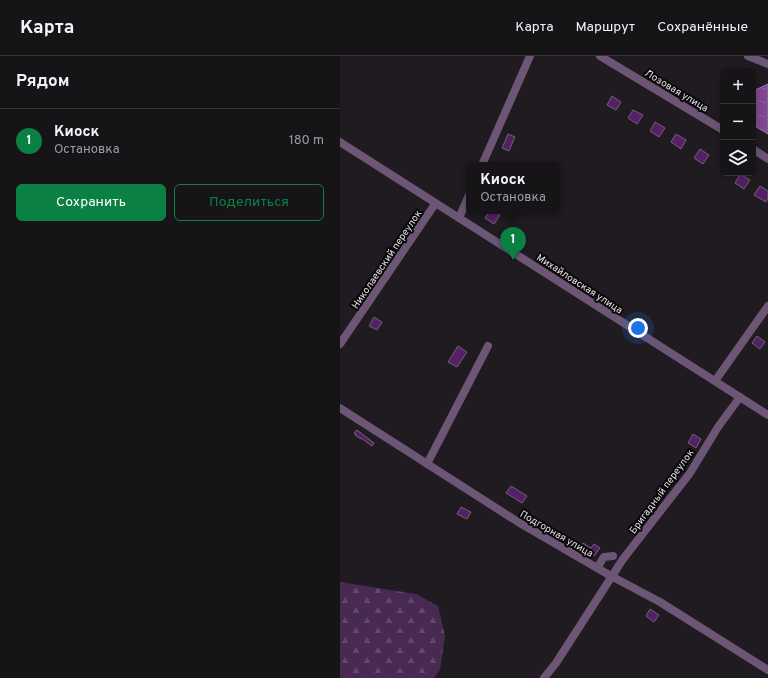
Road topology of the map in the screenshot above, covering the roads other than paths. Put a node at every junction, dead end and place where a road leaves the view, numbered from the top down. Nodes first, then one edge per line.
1 (530, 56) edge
2 (600, 56) edge
3 (748, 56) edge
4 (768, 64) edge
5 (720, 128) edge
6 (340, 142) edge
7 (756, 151) edge
8 (768, 159) edge
9 (483, 162) edge
10 (466, 202) edge
11 (435, 204) junction
12 (459, 218) junction
13 (768, 306) edge
14 (340, 344) edge
15 (488, 346) dead end
16 (714, 381) junction
17 (740, 397) junction
18 (340, 408) edge
19 (768, 415) edge
20 (427, 464) junction
21 (613, 556) dead end
22 (597, 568) junction
23 (611, 576) junction
24 (768, 670) edge
25 (544, 678) edge

1 - 9 street
2 - 5 street, Лозовая улица
3 - 4 street
6 - 11 street, Михайловская улица
7 - 8 street
10 - 12 street
11 - 12 street, Михайловская улица
11 - 14 street, Николаевский переулок
12 - 16 street, Михайловская улица
13 - 16 street
15 - 20 street
16 - 17 street, Михайловская улица
17 - 19 street, Михайловская улица
17 - 23 street, Бригадный переулок
18 - 20 street, Подгорная улица
20 - 22 street, Подгорная улица
21 - 22 street
22 - 23 street, Подгорная улица
23 - 24 street, Подгорная улица
23 - 25 street, Бригадный переулок

